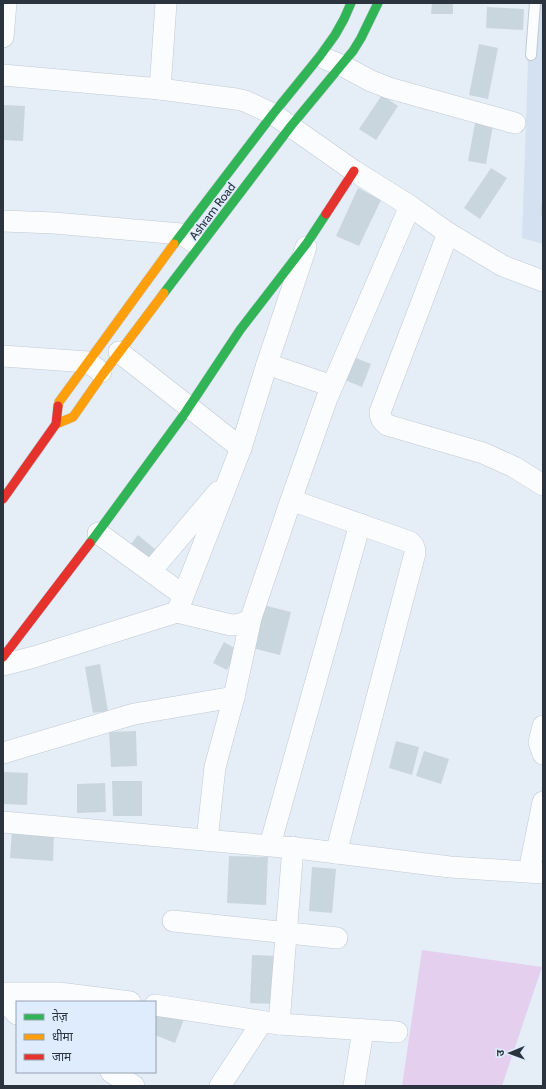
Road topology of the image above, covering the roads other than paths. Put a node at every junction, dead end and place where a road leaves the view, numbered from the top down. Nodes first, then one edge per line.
1 (6, 3) edge
2 (166, 3) edge
3 (351, 3) edge
4 (535, 3) edge
5 (370, 4) edge
6 (3, 37) edge
7 (320, 56) junction
8 (531, 56) dead end
9 (341, 65) junction
10 (3, 75) edge
11 (160, 89) junction
12 (273, 114) junction
13 (514, 123) dead end
14 (291, 126) junction
15 (354, 171) junction
16 (410, 206) junction
17 (3, 221) edge
18 (448, 232) junction
19 (181, 234) junction
20 (308, 243) junction
21 (200, 246) junction
22 (543, 281) edge
23 (119, 352) junction
24 (3, 356) edge
25 (267, 364) junction
26 (95, 368) junction
27 (332, 386) junction
28 (188, 407) junction
29 (56, 424) junction
30 (241, 448) junction
31 (229, 480) junction
32 (543, 485) edge
33 (3, 500) edge
34 (291, 500) junction
35 (360, 524) junction
36 (98, 533) junction
37 (151, 571) junction
38 (180, 603) junction
39 (251, 618) junction
40 (3, 657) edge
41 (3, 666) edge
42 (234, 697) junction
43 (543, 726) edge
44 (3, 753) edge
45 (543, 754) edge
46 (543, 802) edge
47 (3, 822) edge
48 (207, 840) junction
49 (270, 845) junction
50 (293, 847) junction
51 (336, 853) junction
52 (536, 872) edge
53 (173, 921) dead end
54 (286, 933) junction
55 (337, 938) dead end
56 (3, 993) edge
57 (3, 1000) edge
58 (122, 1001) edge
59 (156, 1006) edge
60 (16, 1013) edge
61 (271, 1023) junction
62 (363, 1030) junction
63 (397, 1032) dead end
64 (113, 1073) edge
65 (134, 1086) edge
66 (220, 1086) edge
67 (354, 1086) edge

1 - 6 street
2 - 11 street
3 - 7 street, Ashram Road
4 - 8 lane
5 - 9 street, Ashram Road
7 - 9 street
7 - 12 street, Ashram Road
9 - 13 street
9 - 14 street, Ashram Road
10 - 11 street
11 - 12 street
12 - 14 street
12 - 19 street, Ashram Road
14 - 15 street
14 - 21 street, Ashram Road
15 - 16 street
15 - 20 street
16 - 18 street
16 - 27 street
17 - 19 street
18 - 22 street
18 - 32 street
19 - 21 street
19 - 26 street, Ashram Road
20 - 25 street
20 - 28 street
21 - 23 street, Ashram Road
23 - 26 street, Ashram Road
23 - 28 street
24 - 26 street
25 - 27 street
25 - 30 street
26 - 29 street, Ashram Road
26 - 29 street, Ashram Road
27 - 34 street
28 - 30 street
28 - 36 street
29 - 33 street, Ashram Road
30 - 31 street
31 - 37 street
31 - 38 street
34 - 35 street
34 - 39 street
35 - 49 street
35 - 51 street
36 - 37 street
36 - 40 street
37 - 38 street
38 - 39 street
38 - 41 street
39 - 42 street
42 - 44 street
42 - 48 street
43 - 45 street
46 - 52 street
47 - 48 street
48 - 49 street
49 - 50 street
50 - 51 street
50 - 54 street
51 - 52 street
53 - 54 street
54 - 55 street
54 - 61 street
56 - 58 street
57 - 60 street
59 - 61 street
61 - 62 street
61 - 66 street
62 - 63 street
62 - 67 street
64 - 65 street

